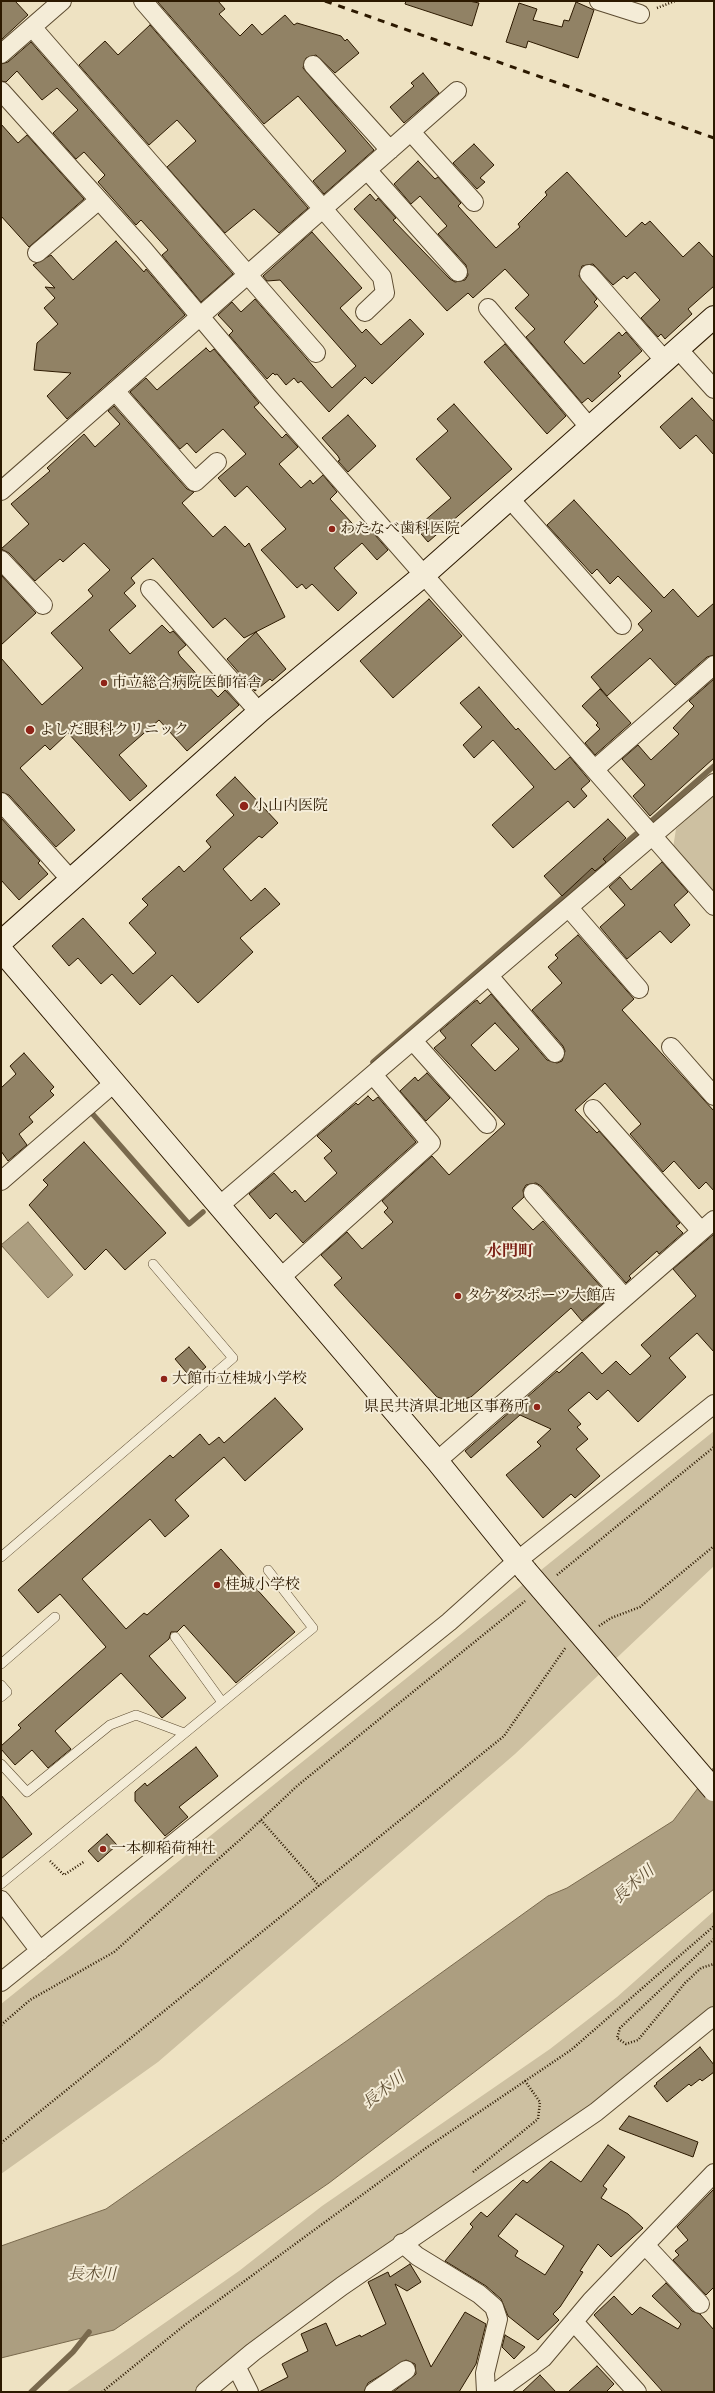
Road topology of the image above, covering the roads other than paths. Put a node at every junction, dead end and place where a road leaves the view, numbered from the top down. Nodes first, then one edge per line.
1 (62, 1) edge
2 (142, 1) edge
3 (599, 1) edge
4 (640, 14) dead end
5 (32, 27) junction
6 (1, 54) edge
7 (313, 65) dead end
8 (458, 90) dead end
9 (1, 91) edge
10 (411, 132) junction
11 (390, 150) junction
12 (367, 170) junction
13 (99, 200) junction
14 (474, 202) dead end
15 (322, 210) junction
16 (37, 253) dead end
17 (458, 272) dead end
18 (589, 274) dead end
19 (249, 275) junction
20 (488, 308) dead end
21 (365, 312) dead end
22 (714, 317) edge
23 (200, 318) junction
24 (316, 353) dead end
25 (671, 355) junction
26 (714, 389) edge
27 (116, 392) junction
28 (590, 428) junction
29 (217, 462) dead end
30 (1, 491) edge
31 (510, 499) junction
32 (1, 560) edge
33 (425, 574) junction
34 (150, 589) dead end
35 (42, 606) dead end
36 (622, 625) dead end
37 (714, 665) edge
38 (259, 712) junction
39 (595, 769) junction
40 (714, 783) edge
41 (1, 802) edge
42 (653, 836) junction
43 (71, 880) junction
44 (714, 906) edge
45 (569, 908) junction
46 (1, 942) edge
47 (1, 950) edge
48 (489, 976) junction
49 (639, 989) dead end
50 (414, 1042) junction
51 (671, 1047) dead end
52 (555, 1052) dead end
53 (374, 1076) junction
54 (114, 1082) junction
55 (714, 1096) edge
56 (593, 1110) dead end
57 (487, 1124) dead end
58 (1, 1181) edge
59 (534, 1193) dead end
60 (219, 1206) junction
61 (708, 1226) edge
62 (153, 1264) dead end
63 (280, 1278) junction
64 (624, 1297) junction
65 (714, 1404) edge
66 (437, 1461) junction
67 (1, 1557) edge
68 (521, 1566) junction
69 (268, 1570) dead end
70 (55, 1617) dead end
71 (175, 1637) dead end
72 (1, 1664) edge
73 (1, 1685) edge
74 (1, 1697) edge
75 (222, 1702) junction
76 (184, 1733) junction
77 (1, 1764) edge
78 (714, 1790) edge
79 (1, 1884) edge
80 (1, 1900) edge
81 (40, 1952) junction
82 (1, 1982) edge
83 (714, 2016) edge
84 (714, 2173) edge
85 (402, 2243) junction
86 (645, 2245) junction
87 (700, 2304) dead end
88 (574, 2322) junction
89 (236, 2366) junction
90 (406, 2370) dead end
91 (205, 2392) edge
92 (249, 2392) edge
93 (374, 2392) edge
94 (486, 2392) edge
95 (496, 2392) edge
96 (637, 2392) edge

1 - 5 street
2 - 15 street
3 - 4 street
5 - 6 street
5 - 19 street
7 - 11 street
8 - 10 street
9 - 13 street
10 - 11 street
10 - 14 street
11 - 12 street
12 - 15 street
12 - 17 street
13 - 16 street
13 - 23 street
15 - 19 street
15 - 21 street
18 - 25 street
19 - 23 street
19 - 24 street
20 - 28 street
22 - 25 street
23 - 27 street
23 - 33 street
25 - 26 street
25 - 28 street
27 - 29 street
27 - 30 street
28 - 31 street
31 - 33 street
31 - 36 street
32 - 35 street
33 - 38 street
33 - 39 street
34 - 38 street
37 - 39 street
38 - 43 street
39 - 42 street
40 - 42 street
41 - 43 street
42 - 44 street
42 - 45 street
43 - 46 street
45 - 48 street
45 - 49 street
47 - 54 street
48 - 50 street
48 - 52 street
50 - 53 street
50 - 57 street
51 - 55 street
53 - 60 street
53 - 63 street
54 - 58 street
54 - 60 street
56 - 61 street
59 - 64 street
60 - 63 street
61 - 64 street
62 - 67 lane
63 - 66 street
64 - 66 street
65 - 68 street
66 - 68 street
68 - 78 street, bridge
68 - 81 street
69 - 75 lane
70 - 72 lane
71 - 75 lane
73 - 74 lane
75 - 76 lane
76 - 77 lane
76 - 79 lane
80 - 81 street
81 - 82 street
83 - 85 street
84 - 86 street
85 - 89 street
85 - 94 street
86 - 87 street
86 - 88 street
88 - 95 street
88 - 96 street
89 - 91 street
89 - 92 street
90 - 93 street

